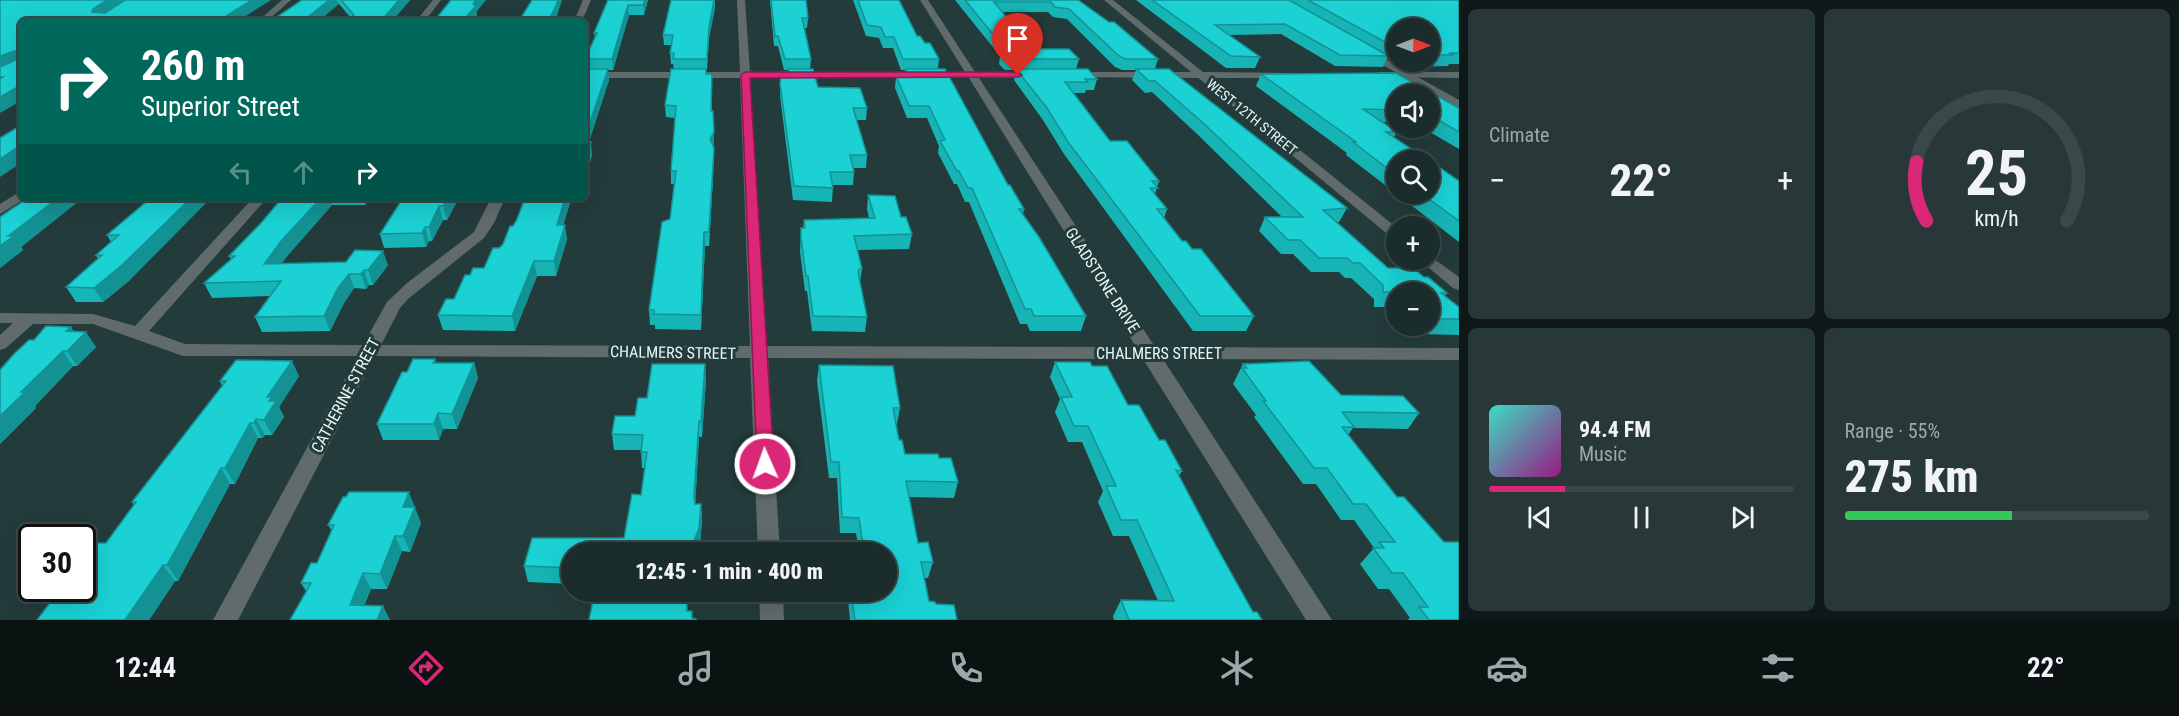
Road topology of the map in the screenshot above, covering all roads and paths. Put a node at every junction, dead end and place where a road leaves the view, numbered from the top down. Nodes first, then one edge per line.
1 (287, 0) edge
2 (437, 0) edge
3 (587, 0) edge
4 (741, 0) edge
5 (924, 0) edge
6 (1108, 0) edge
7 (266, 18) edge
8 (422, 18) edge
9 (579, 18) edge
10 (1357, 46) edge
11 (588, 75) edge
12 (745, 75) junction
13 (972, 75) junction
14 (1052, 75) edge
15 (1064, 75) edge
16 (1201, 75) junction
17 (1296, 75) edge
18 (1363, 75) edge
19 (1407, 75) junction
20 (1459, 75) edge
21 (1459, 105) edge
22 (18, 197) edge
23 (257, 201) edge
24 (496, 201) edge
25 (0, 210) edge
26 (1386, 226) edge
27 (1440, 270) edge
28 (1459, 285) edge
29 (0, 318) edge
30 (29, 318) junction
31 (137, 334) junction
32 (0, 344) edge
33 (368, 351) junction
34 (760, 353) junction
35 (1149, 353) junction
36 (1459, 354) edge
37 (769, 542) edge
38 (771, 602) edge
39 (225, 620) edge
40 (772, 620) edge
41 (1320, 620) edge

1 - 7 street
2 - 8 street
3 - 9 street
4 - 12 street
5 - 13 street, GLADSTONE DRIVE
6 - 16 street, WEST 12TH STREET
10 - 19 street
11 - 12 street
12 - 13 street
12 - 34 street
13 - 14 street
13 - 35 street, GLADSTONE DRIVE
15 - 16 street
16 - 17 street
16 - 26 street, WEST 12TH STREET
18 - 19 street
19 - 20 street
19 - 21 street
22 - 25 street
23 - 31 street
24 - 33 street, CATHERINE STREET
27 - 28 street
29 - 30 street, CHALMERS STREET
30 - 31 street, CHALMERS STREET
30 - 32 street
31 - 33 street, CHALMERS STREET
33 - 34 street, CHALMERS STREET
33 - 39 street, CATHERINE STREET
34 - 35 street, CHALMERS STREET
34 - 37 street
35 - 36 street, CHALMERS STREET
35 - 41 street, GLADSTONE DRIVE
38 - 40 street

